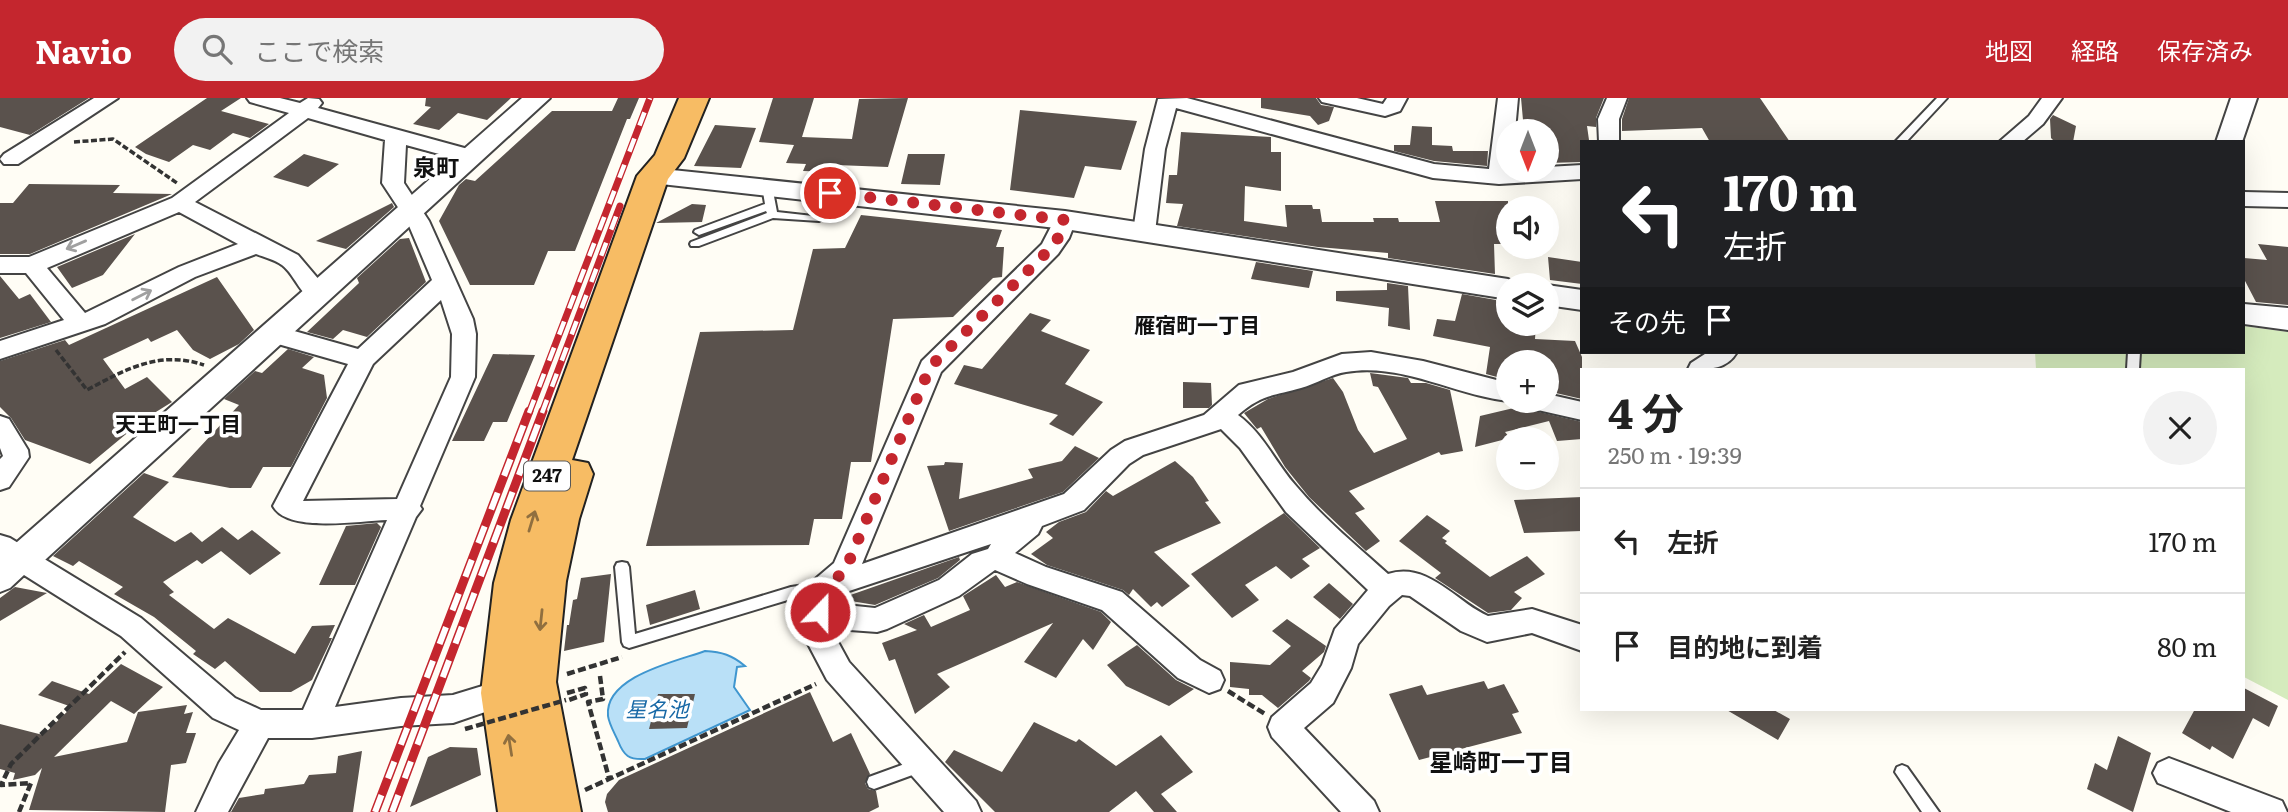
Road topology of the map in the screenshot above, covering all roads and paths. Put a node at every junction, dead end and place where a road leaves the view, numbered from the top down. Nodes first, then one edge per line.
1 (108, 98) edge
2 (257, 98) edge
3 (537, 98) edge
4 (694, 98) edge
5 (1168, 98) edge
6 (1329, 98) edge
7 (1398, 98) edge
8 (1508, 98) edge
9 (1617, 98) edge
10 (1942, 98) edge
11 (2052, 98) edge
12 (2244, 98) edge
13 (310, 105) edge
14 (1506, 119) edge
15 (396, 137) junction
16 (1608, 140) edge
17 (1902, 140) edge
18 (2011, 140) edge
19 (2230, 140) edge
20 (68, 143) dead end
21 (472, 157) junction
22 (4, 162) edge
23 (666, 170) junction
24 (1580, 172) edge
25 (1559, 173) edge
26 (1496, 177) edge
27 (184, 199) junction
28 (2245, 200) edge
29 (2288, 200) edge
30 (770, 202) junction
31 (412, 210) junction
32 (1065, 220) junction
33 (699, 232) dead end
34 (1144, 232) junction
35 (695, 244) dead end
36 (257, 245) junction
37 (0, 265) edge
38 (32, 265) junction
39 (445, 282) junction
40 (1496, 287) edge
41 (318, 294) junction
42 (1559, 297) edge
43 (1580, 300) edge
44 (2245, 314) edge
45 (2288, 320) edge
46 (80, 324) junction
47 (273, 334) junction
48 (46, 336) junction
49 (0, 350) edge
50 (1722, 354) edge
51 (363, 359) junction
52 (1701, 368) edge
53 (227, 375) junction
54 (1496, 388) edge
55 (1559, 406) edge
56 (1580, 411) edge
57 (1221, 417) junction
58 (0, 426) edge
59 (0, 480) edge
60 (408, 509) junction
61 (1040, 516) junction
62 (997, 558) junction
63 (7, 562) edge
64 (622, 567) dead end
65 (1387, 590) junction
66 (822, 600) junction
67 (142, 635) junction
68 (1580, 637) edge
69 (600, 676) dead end
70 (1209, 680) joint
71 (816, 684) dead end
72 (540, 693) junction
73 (588, 702) junction
74 (259, 724) junction
75 (312, 724) junction
76 (1283, 727) junction
77 (465, 729) dead end
78 (921, 765) junction
79 (1902, 772) dead end
80 (2169, 773) dead end
81 (609, 778) junction
82 (874, 782) dead end
83 (565, 804) edge
84 (19, 812) edge
85 (212, 812) edge
86 (522, 812) edge
87 (965, 812) edge
88 (1363, 812) edge
89 (1931, 812) edge
90 (2271, 812) edge

1 - 22 street
2 - 13 street
3 - 21 street
4 - 23 highway, 247
5 - 26 street
5 - 34 street
6 - 7 street
8 - 14 street
9 - 16 street
10 - 17 lane
11 - 18 street
12 - 19 street
13 - 15 street
13 - 27 street
15 - 21 street
15 - 31 street
20 - 27 path
21 - 31 street
23 - 30 street
23 - 72 highway, 247
24 - 25 street
27 - 36 street
27 -> 38 street
28 - 29 street
30 - 32 street
30 - 33 lane
30 - 35 lane
31 - 39 street
31 - 41 street
32 - 34 street
32 - 66 street
34 - 40 street
36 - 41 street
46 -> 36 street
37 - 38 street
38 - 46 street
39 - 51 street
39 - 60 street
41 - 47 street
42 - 43 street
44 - 45 street
46 - 48 street
47 - 51 street
47 - 53 street
48 - 49 street
48 - 53 path
50 - 52 street
51 - 60 street
53 - 63 street
54 - 57 street
55 - 56 street
57 - 61 street
57 - 65 street
58 - 59 street
60 - 75 street
61 - 62 street
61 - 66 street
62 - 66 street
62 - 70 street
63 - 67 street
64 - 66 lane
65 - 68 street
65 - 76 street
66 - 78 street
67 - 74 street
67 - 84 path
69 - 73 path
70 - 76 path
71 - 81 path
72 - 73 path
72 - 75 street
72 - 77 path, bridge
72 - 83 highway, 247
86 -> 72 highway, 247
73 - 81 path
74 - 75 street
74 - 85 street
76 - 88 street
78 - 82 lane
78 - 87 street
79 - 89 lane
80 - 90 street
81 - 83 path

